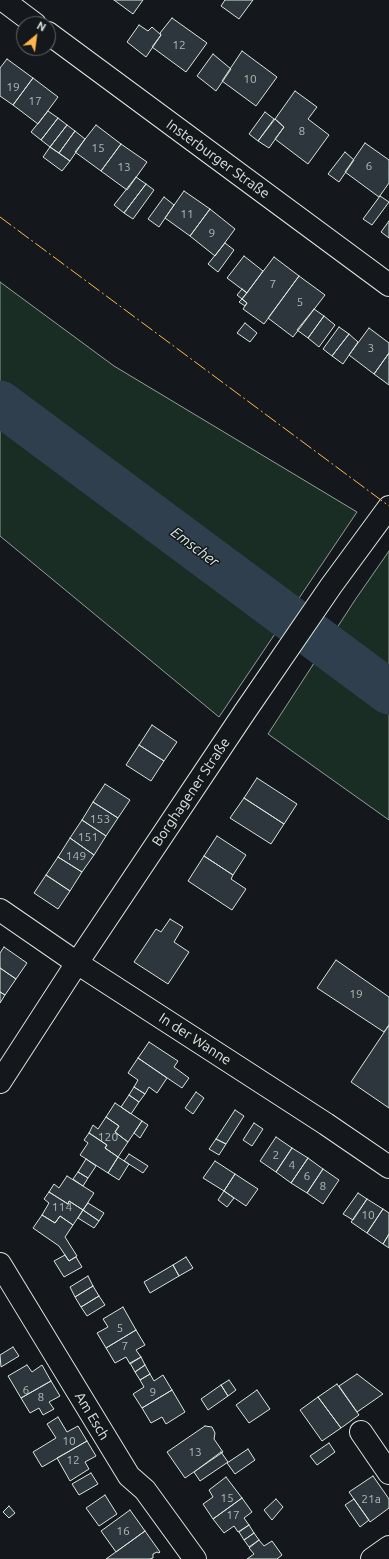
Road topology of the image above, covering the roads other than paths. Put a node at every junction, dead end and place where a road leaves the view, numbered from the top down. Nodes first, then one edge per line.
1 (3, 0) edge
2 (24, 16) edge
3 (56, 40) edge
4 (389, 285) edge
5 (389, 507) edge
6 (0, 910) edge
7 (77, 963) junction
8 (0, 1082) edge
9 (389, 1167) edge
10 (0, 1264) edge
11 (361, 1432) dead end
12 (389, 1473) edge
13 (389, 1547) edge
14 (195, 1559) edge
15 (372, 1559) edge

1 - 2 street
3 - 4 street, Insterburger Straße
5 - 7 street, Borghagener Straße
6 - 7 street, In der Wanne
7 - 8 street, Borghagener Straße
7 - 9 street, In der Wanne
10 - 14 street, Am Esch
11 - 12 street
13 - 15 street

